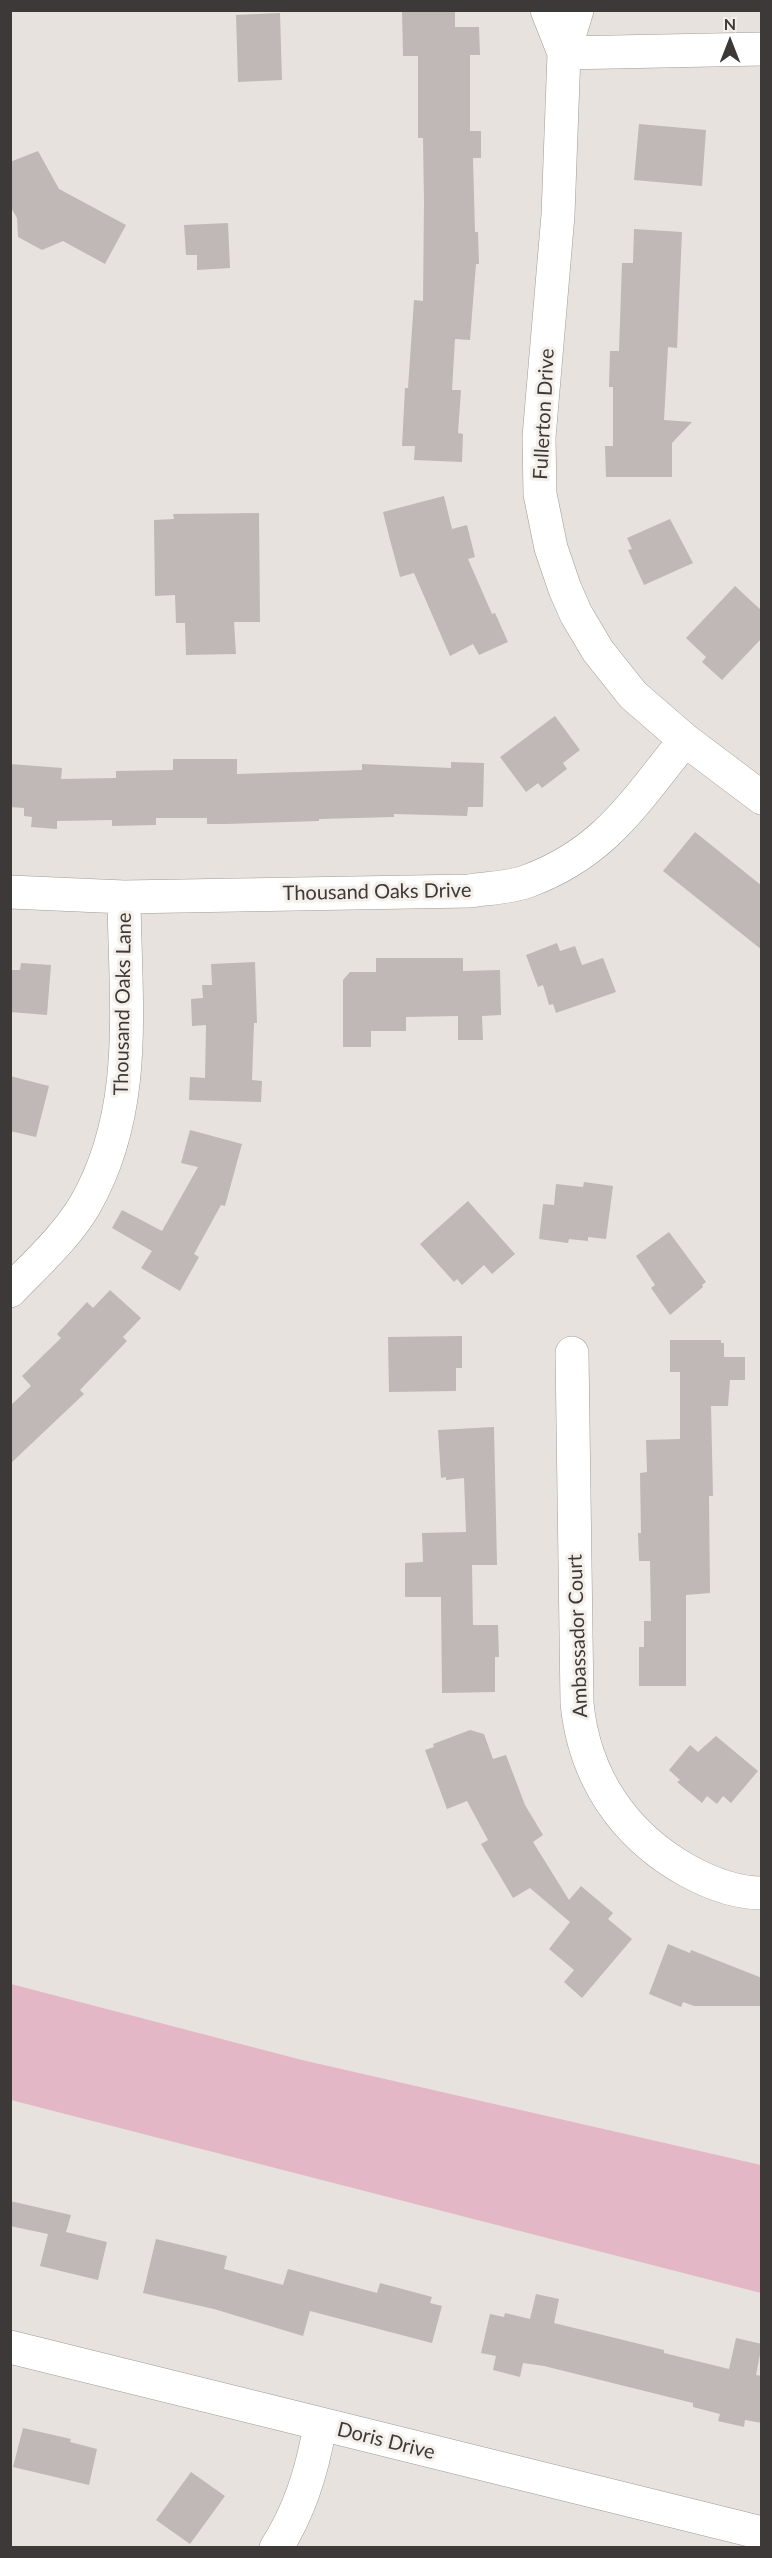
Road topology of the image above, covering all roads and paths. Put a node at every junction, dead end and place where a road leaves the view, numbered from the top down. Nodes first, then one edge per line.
1 (547, 10) edge
2 (577, 10) edge
3 (762, 50) edge
4 (564, 53) junction
5 (685, 741) junction
6 (762, 798) edge
7 (10, 892) edge
8 (124, 897) junction
9 (10, 1291) edge
10 (572, 1353) dead end
11 (762, 1893) edge
12 (10, 2347) edge
13 (320, 2425) junction
14 (762, 2533) edge
15 (276, 2547) edge

1 - 4 street, Fullerton Drive
2 - 4 street, Fullerton Drive
3 - 4 street
4 - 5 street, Fullerton Drive
5 - 6 street, Fullerton Drive
5 - 8 street, Thousand Oaks Drive
7 - 8 street, Thousand Oaks Drive
8 - 9 street, Thousand Oaks Lane
10 - 11 street, Ambassador Court
12 - 13 street, Doris Drive
13 - 14 street, Doris Drive
13 - 15 street

